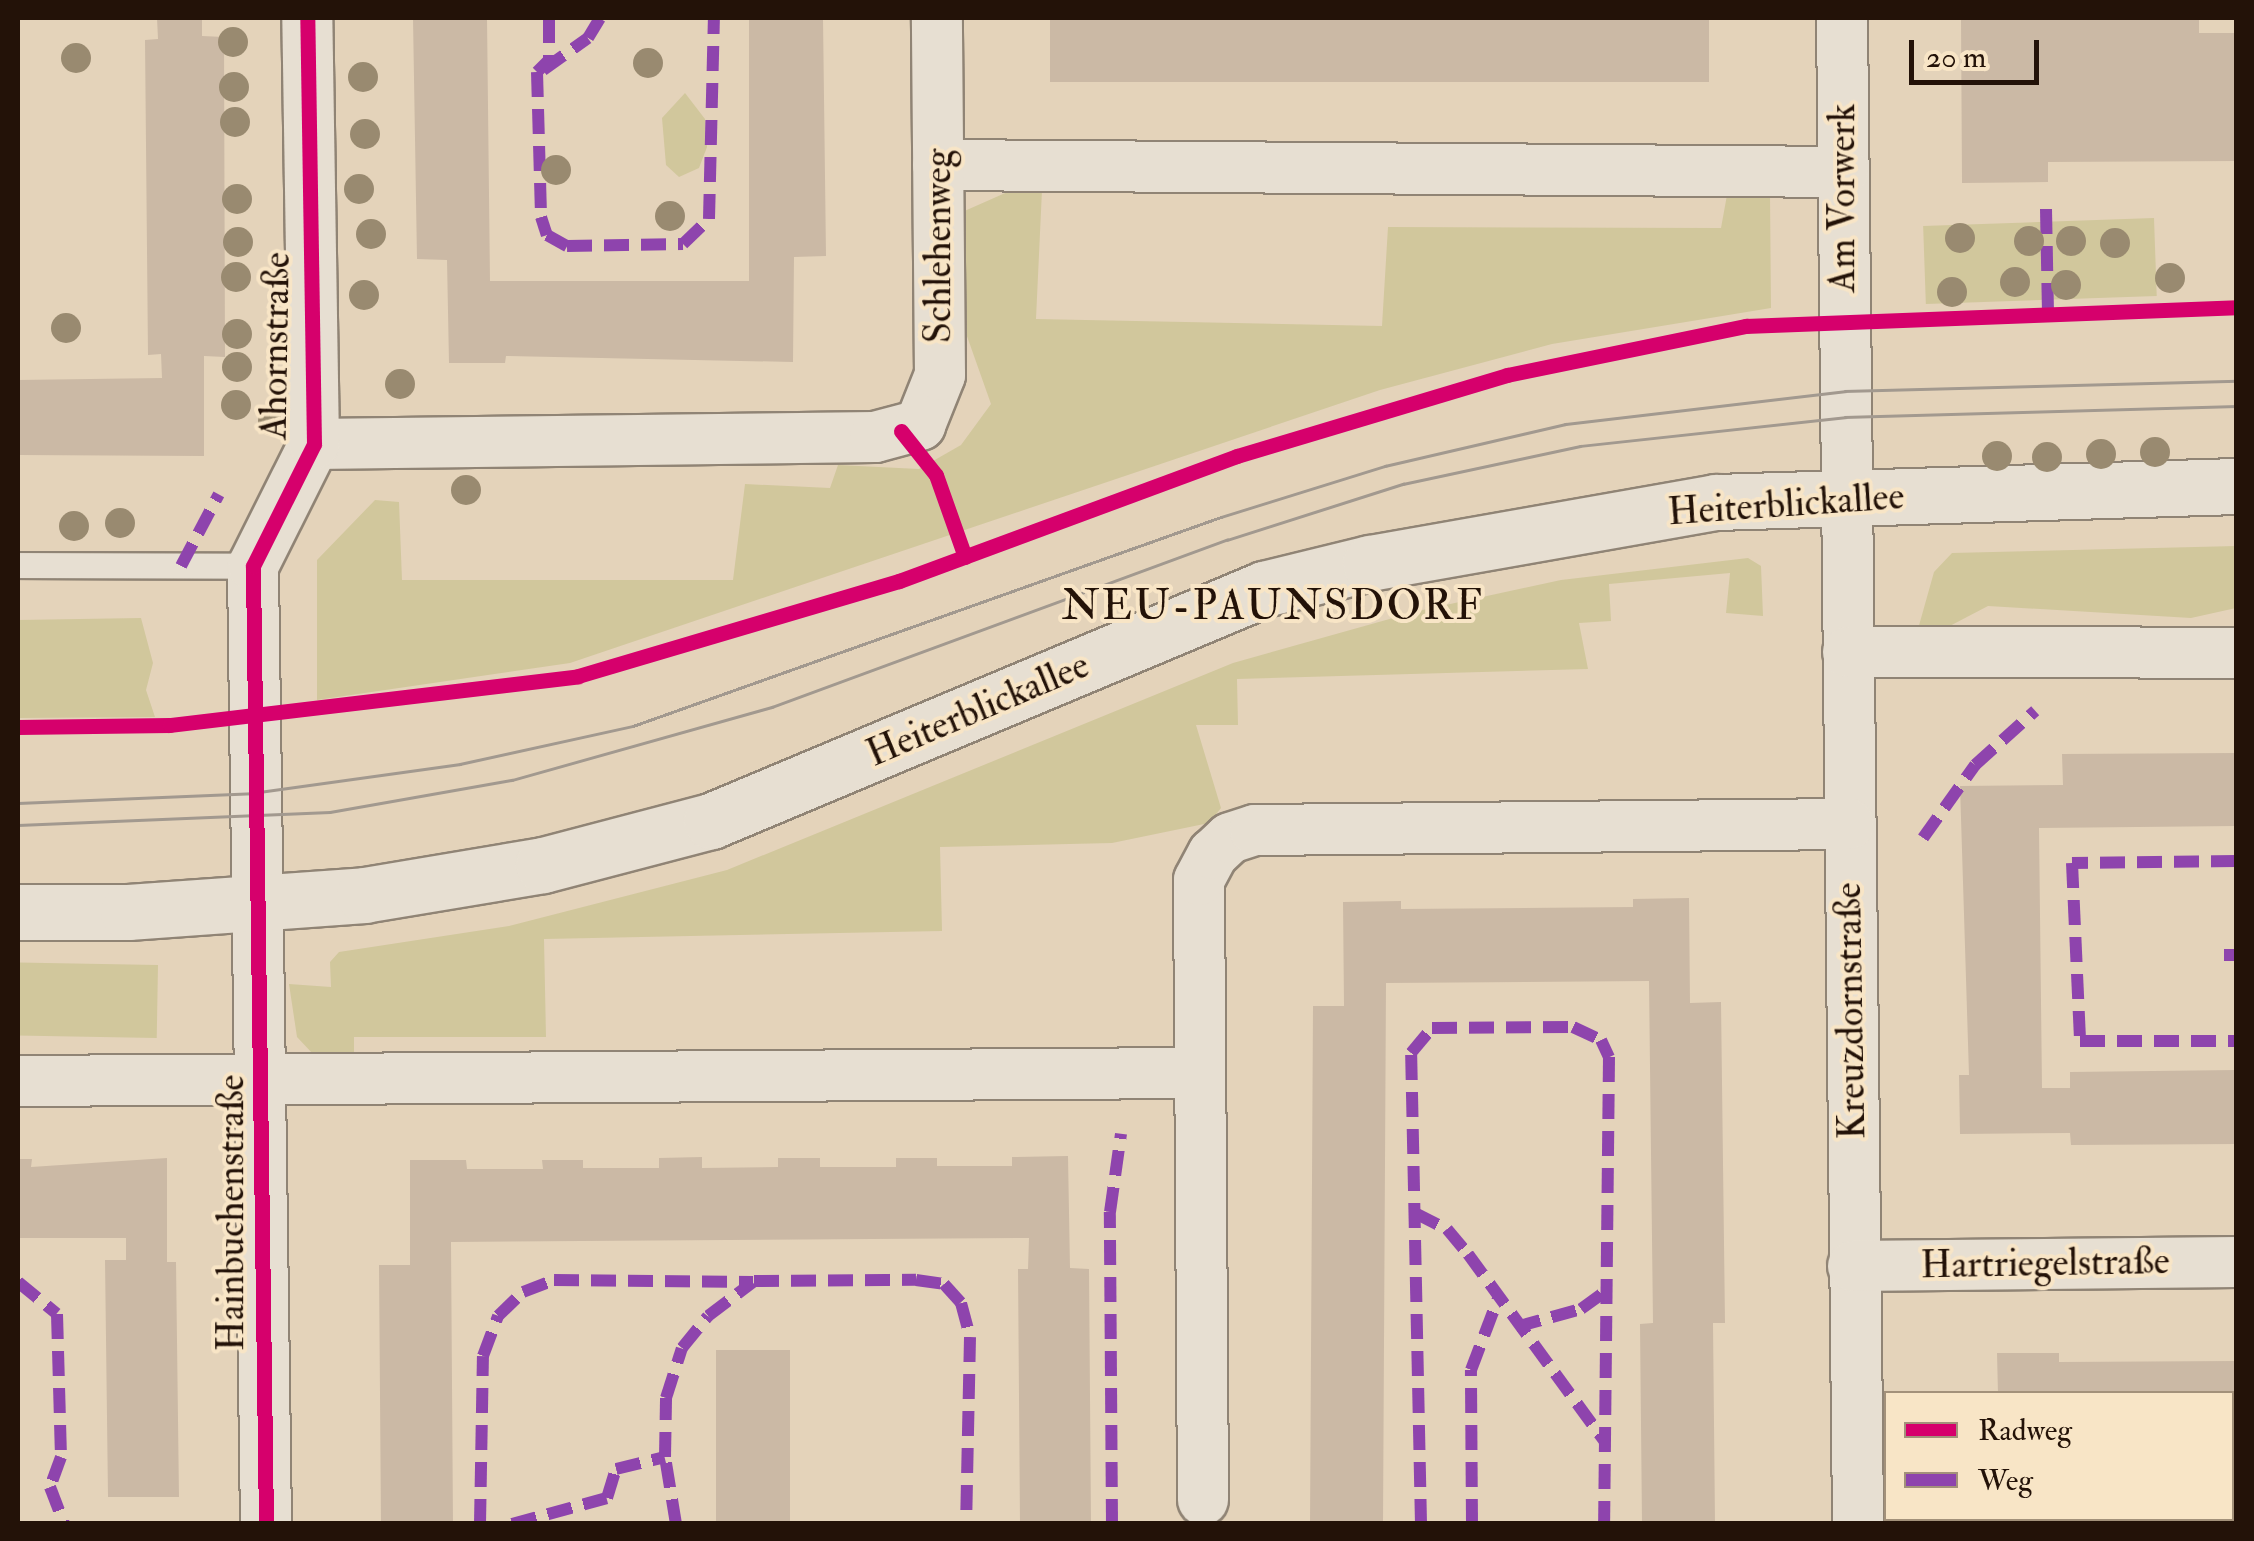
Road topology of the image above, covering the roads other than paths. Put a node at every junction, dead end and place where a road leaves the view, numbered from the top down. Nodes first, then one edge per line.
1 (307, 18) edge
2 (937, 18) edge
3 (1842, 18) edge
4 (938, 165) junction
5 (1843, 172) junction
6 (314, 444) junction
7 (2236, 486) edge
8 (1845, 498) junction
9 (18, 565) edge
10 (253, 566) junction
11 (1848, 652) junction
12 (2236, 654) edge
13 (1849, 824) junction
14 (257, 902) junction
15 (18, 912) edge
16 (1197, 1073) junction
17 (264, 1080) junction
18 (18, 1081) edge
19 (2236, 1262) edge
20 (1853, 1266) junction
21 (1203, 1500) dead end
22 (266, 1524) edge
23 (1858, 1524) edge

1 - 6 street, Ahornstraße
2 - 4 street, Schlehenweg
3 - 5 street, Am Vorwerk
4 - 5 street
4 - 6 street, Schlehenweg
5 - 8 street, Am Vorwerk
6 - 10 street, Ahornstraße
7 - 8 main road, Heiterblickallee
8 - 11 street, Kreuzdornstraße
8 - 14 main road, Heiterblickallee
9 - 10 lane
10 - 14 street, Ahornstraße
11 - 12 street
11 - 13 street, Kreuzdornstraße
13 - 16 street
13 - 20 street, Kreuzdornstraße
14 - 15 main road, Heiterblickallee
14 - 17 street, Hainbuchenstraße
16 - 17 street
16 - 21 street
17 - 18 street
17 - 22 street, Hainbuchenstraße
19 - 20 street, Hartriegelstraße
20 - 23 street, Kreuzdornstraße

